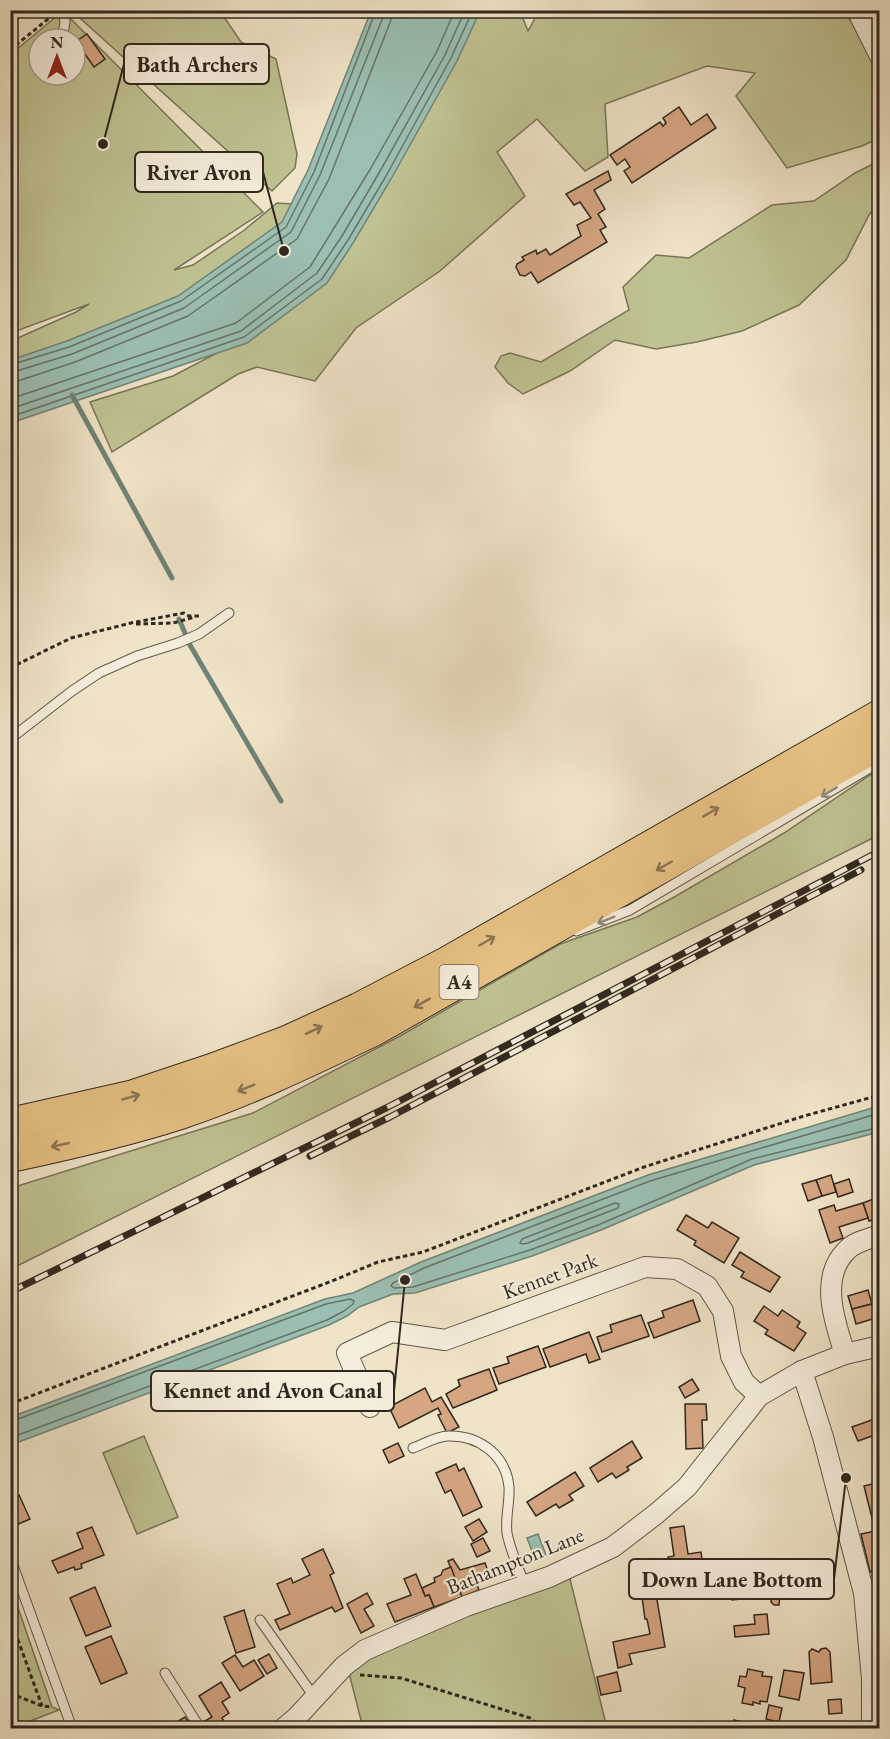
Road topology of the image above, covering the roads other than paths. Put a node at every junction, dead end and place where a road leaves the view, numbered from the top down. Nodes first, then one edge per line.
1 (61, 10) edge
2 (856, 10) edge
3 (64, 27) edge
4 (879, 56) edge
5 (229, 614) road end
6 (879, 716) edge
7 (10, 739) edge
8 (879, 743) edge
9 (879, 762) edge
10 (522, 947) junction
11 (11, 1124) edge
12 (10, 1156) edge
13 (879, 1235) edge
14 (879, 1346) edge
15 (845, 1354) junction
16 (802, 1371) junction
17 (759, 1396) junction
18 (370, 1407) dead end
19 (413, 1448) dead end
20 (10, 1557) edge
21 (525, 1586) junction
22 (260, 1620) dead end
23 (165, 1673) dead end
24 (315, 1698) junction
25 (72, 1728) edge
26 (200, 1728) edge
27 (284, 1728) edge
28 (872, 1728) edge

1 - 3 lane
2 - 4 street
5 - 7 lane
11 -> 6 highway, A4
8 -> 10 highway, A4
9 -> 10 lane
10 -> 12 highway, A4
13 - 15 street
14 - 15 street, Bathampton Lane
15 - 16 street, Bathampton Lane
16 - 17 street, Bathampton Lane
16 - 28 street
17 - 18 street, Kennet Park
17 - 21 street, Bathampton Lane
19 - 21 lane
20 - 25 lane
21 - 24 street, Bathampton Lane
22 - 24 lane
23 - 26 lane
24 - 27 street, Bathampton Lane

